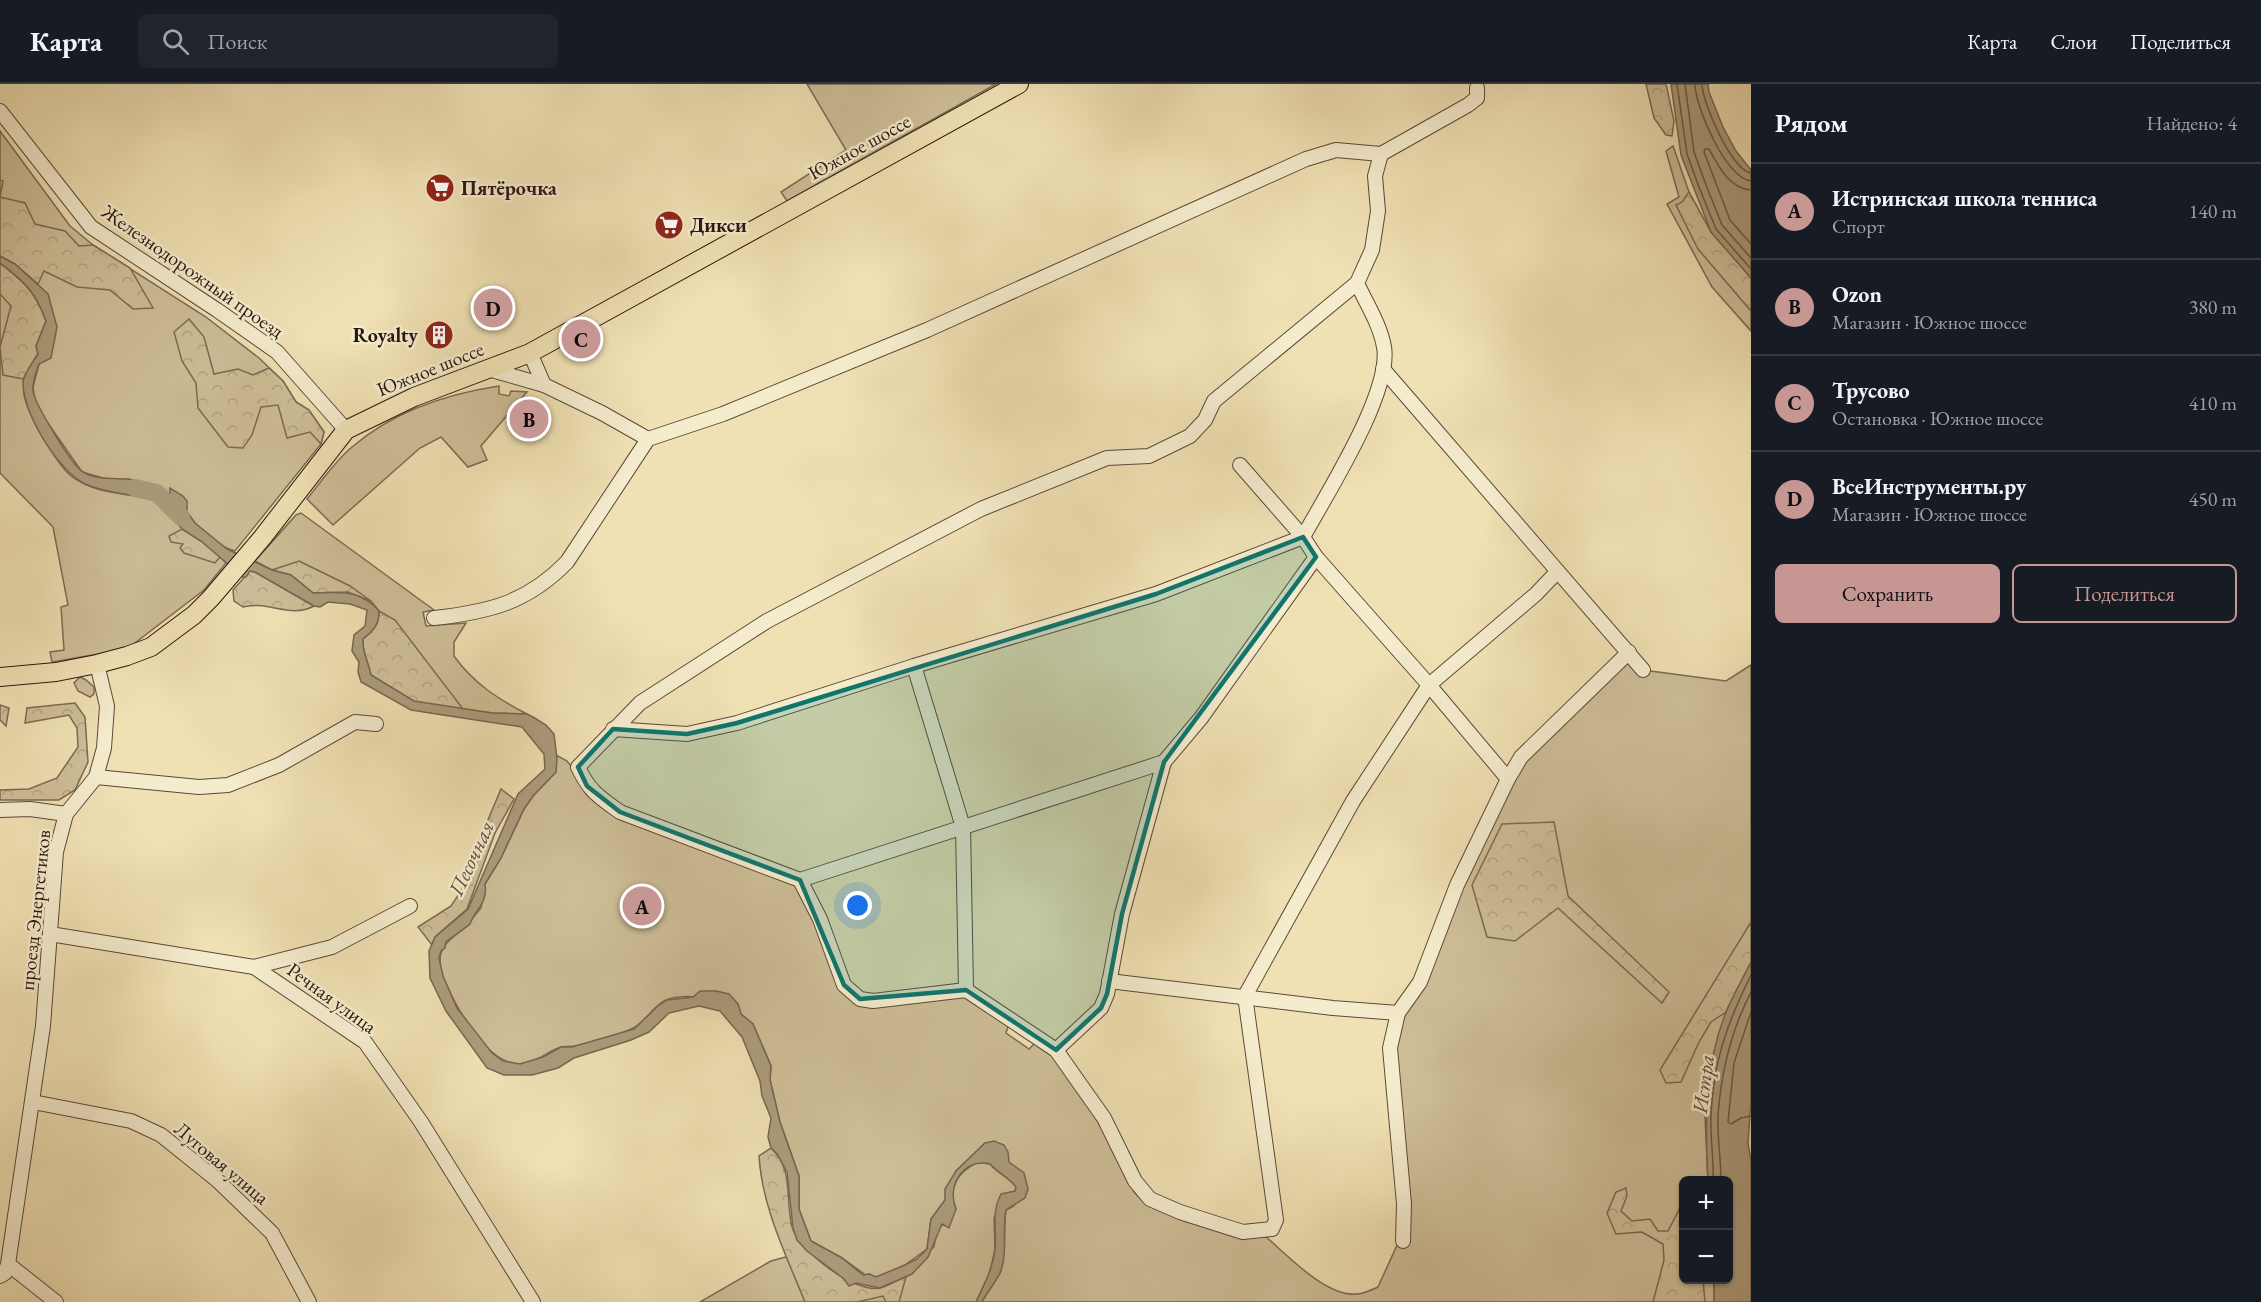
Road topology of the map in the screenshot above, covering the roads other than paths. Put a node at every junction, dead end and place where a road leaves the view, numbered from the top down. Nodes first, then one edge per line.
1 (1019, 84) edge
2 (1480, 87) edge
3 (0, 111) edge
4 (1381, 154) junction
5 (1357, 283) junction
6 (530, 354) junction
7 (488, 369) junction
8 (1383, 369) junction
9 (544, 385) junction
10 (346, 430) junction
11 (648, 440) junction
12 (1240, 465) dead end
13 (1303, 537) junction
14 (1316, 557) junction
15 (1557, 572) junction
16 (434, 618) dead end
17 (1629, 652) junction
18 (97, 664) junction
19 (914, 666) junction
20 (1643, 670) dead end
21 (0, 677) edge
22 (1429, 684) junction
23 (376, 724) dead end
24 (613, 729) junction
25 (1164, 762) junction
26 (96, 777) junction
27 (1508, 779) junction
28 (0, 810) edge
29 (66, 814) junction
30 (963, 827) junction
31 (800, 880) junction
32 (410, 906) dead end
33 (50, 934) junction
34 (254, 967) junction
35 (1109, 981) junction
36 (966, 990) junction
37 (1245, 996) junction
38 (1398, 1012) junction
39 (1056, 1050) junction
40 (33, 1102) junction
41 (1403, 1241) dead end
42 (8, 1264) junction
43 (0, 1276) edge
44 (56, 1302) edge
45 (309, 1302) edge
46 (533, 1302) edge

1 - 6 main road, Южное шоссе
2 - 4 street
3 - 10 street, Железнодорожный проезд
4 - 5 street
4 - 11 street
5 - 8 street
5 - 24 street
6 - 7 main road, Южное шоссе
6 - 9 street
7 - 9 street
7 - 10 main road, Южное шоссе
8 - 13 street
8 - 15 street
9 - 11 street
10 - 18 main road, Южное шоссе
11 - 16 street
12 - 13 street
13 - 14 street
13 - 19 street
14 - 22 street
14 - 25 street
15 - 17 street
15 - 22 street
17 - 20 street
17 - 27 street
18 - 21 main road, Южное шоссе
18 - 26 street, проезд Энергетиков
19 - 24 street
19 - 30 street
22 - 27 street
22 - 37 street
23 - 26 street
24 - 31 street
25 - 30 street
25 - 35 street
26 - 29 street, проезд Энергетиков
27 - 38 street
28 - 29 street
29 - 33 street, проезд Энергетиков
30 - 31 street
30 - 36 street
31 - 36 street
32 - 34 street
33 - 34 street, Речная улица
33 - 40 street, проезд Энергетиков
34 - 46 street, Речная улица
35 - 37 street
35 - 39 street
36 - 39 street
37 - 38 street
37 - 39 street
38 - 41 street
40 - 42 street, проезд Энергетиков
40 - 45 street, Луговая улица
42 - 43 street, проезд Энергетиков
42 - 44 street

